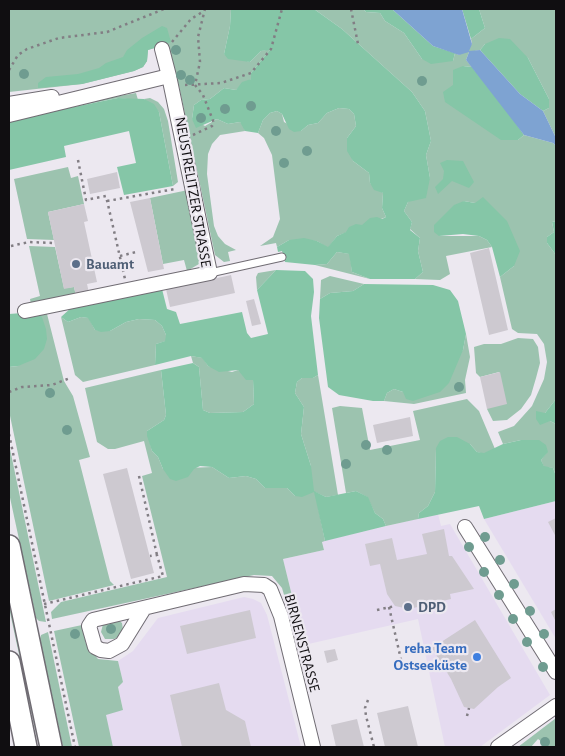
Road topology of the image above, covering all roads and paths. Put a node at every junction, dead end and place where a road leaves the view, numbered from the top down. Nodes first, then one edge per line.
1 (164, 9) edge
2 (206, 9) edge
3 (282, 9) edge
4 (352, 9) edge
5 (358, 44) dead end
6 (162, 49) joint
7 (9, 70) edge
8 (170, 82) junction
9 (195, 85) junction
10 (100, 92) junction
11 (9, 104) edge
12 (9, 116) edge
13 (184, 142) junction
14 (78, 160) dead end
15 (175, 188) dead end
16 (107, 201) junction
17 (54, 243) dead end
18 (11, 246) dead end
19 (136, 252) dead end
20 (120, 256) junction
21 (282, 257) dead end
22 (210, 273) junction
23 (128, 290) junction
24 (25, 311) dead end
25 (70, 378) dead end
26 (9, 392) edge
27 (9, 434) edge
28 (138, 476) dead end
29 (465, 527) dead end
30 (9, 546) edge
31 (157, 555) junction
32 (150, 556) dead end
33 (44, 604) junction
34 (396, 606) dead end
35 (389, 608) junction
36 (143, 610) dead end
37 (377, 610) dead end
38 (9, 662) edge
39 (402, 664) dead end
40 (556, 672) edge
41 (368, 700) dead end
42 (556, 706) edge
43 (469, 708) dead end
44 (467, 716) dead end
45 (26, 747) edge
46 (51, 747) edge
47 (75, 747) edge
48 (313, 747) edge
49 (374, 747) edge
50 (498, 747) edge

1 - 7 path
2 - 6 path
2 - 9 path
3 - 9 path
4 - 5 path
6 - 8 street, NEUSTRELITZER STRASSE
8 - 9 path
8 - 10 street
8 - 13 street, NEUSTRELITZER STRASSE
9 - 13 path
10 - 11 street
10 - 12 street
13 - 22 street, NEUSTRELITZER STRASSE
14 - 16 path
15 - 16 path
16 - 20 path
17 - 18 path
19 - 20 path
20 - 23 path
21 - 22 lane
22 - 23 street, NEUSTRELITZER STRASSE
23 - 24 street, NEUSTRELITZER STRASSE
25 - 26 path
27 - 33 path
28 - 31 path
29 - 40 street
30 - 46 main road
31 - 32 path
31 - 33 path
33 - 47 path
34 - 35 path
35 - 37 path
35 - 39 path
36 - 48 street, BIRNENSTRASSE
38 - 45 main road
41 - 49 path
42 - 50 street
43 - 44 path

